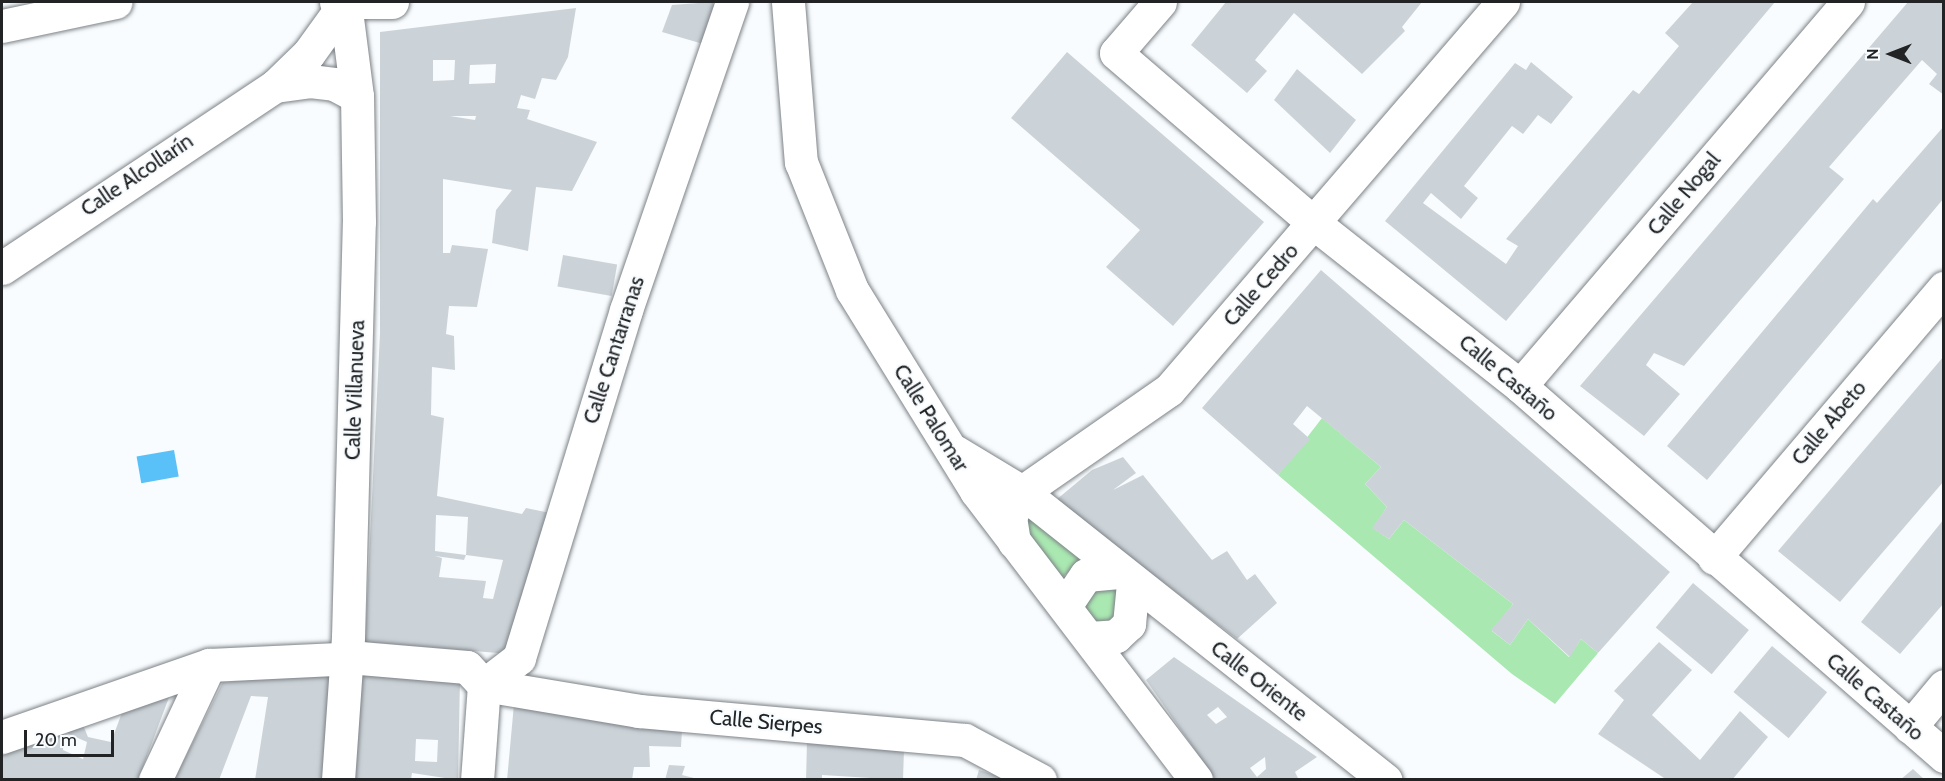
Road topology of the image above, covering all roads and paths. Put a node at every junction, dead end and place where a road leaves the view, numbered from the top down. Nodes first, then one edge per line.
1 (116, 2) edge
2 (342, 2) edge
3 (392, 2) edge
4 (732, 2) edge
5 (788, 2) edge
6 (1160, 2) edge
7 (1503, 2) edge
8 (1848, 2) edge
9 (2, 26) edge
10 (275, 86) junction
11 (357, 96) junction
12 (1315, 224) junction
13 (2, 268) edge
14 (1944, 288) edge
15 (1520, 386) junction
16 (948, 447) junction
17 (1022, 492) junction
18 (1014, 542) junction
19 (1714, 558) junction
20 (1126, 578) junction
21 (1065, 606) junction
22 (1089, 638) junction
23 (347, 658) junction
24 (209, 665) junction
25 (484, 686) junction
26 (1944, 686) edge
27 (1910, 727) junction
28 (2, 737) edge
29 (1944, 756) edge
30 (1192, 777) edge
31 (155, 780) edge
32 (338, 780) edge
33 (477, 780) edge
34 (1040, 780) edge
35 (1386, 780) edge

1 - 9 street
2 - 3 street
2 - 10 street, Calle Alcollarín
2 - 11 street, Calle Villanueva
4 - 25 street, Calle Cantarranas
5 - 16 street, Calle Palomar
6 - 12 street, Calle Castaño
7 - 12 street, Calle Cedro
8 - 15 street, Calle Nogal
10 - 11 street, Calle Alcollarín
10 - 13 street, Calle Alcollarín
11 - 23 street, Calle Villanueva
12 - 15 street, Calle Castaño
12 - 17 street, Calle Cedro
14 - 19 street, Calle Abeto
15 - 19 street, Calle Castaño
16 - 17 street, Calle Oriente
16 - 18 street, Calle Palomar
17 - 18 street
17 - 20 street, Calle Oriente
18 - 21 street, Calle Palomar
19 - 27 street, Calle Castaño
20 - 21 street
20 - 22 street
20 - 35 street, Calle Oriente
21 - 22 street, Calle Palomar
22 - 30 street, Calle Palomar
23 - 24 street
23 - 25 street
23 - 32 street, Calle Villanueva
24 - 28 street
24 - 31 street
25 - 33 street
25 - 34 street, Calle Sierpes
26 - 27 street
27 - 29 street, Calle Castaño

